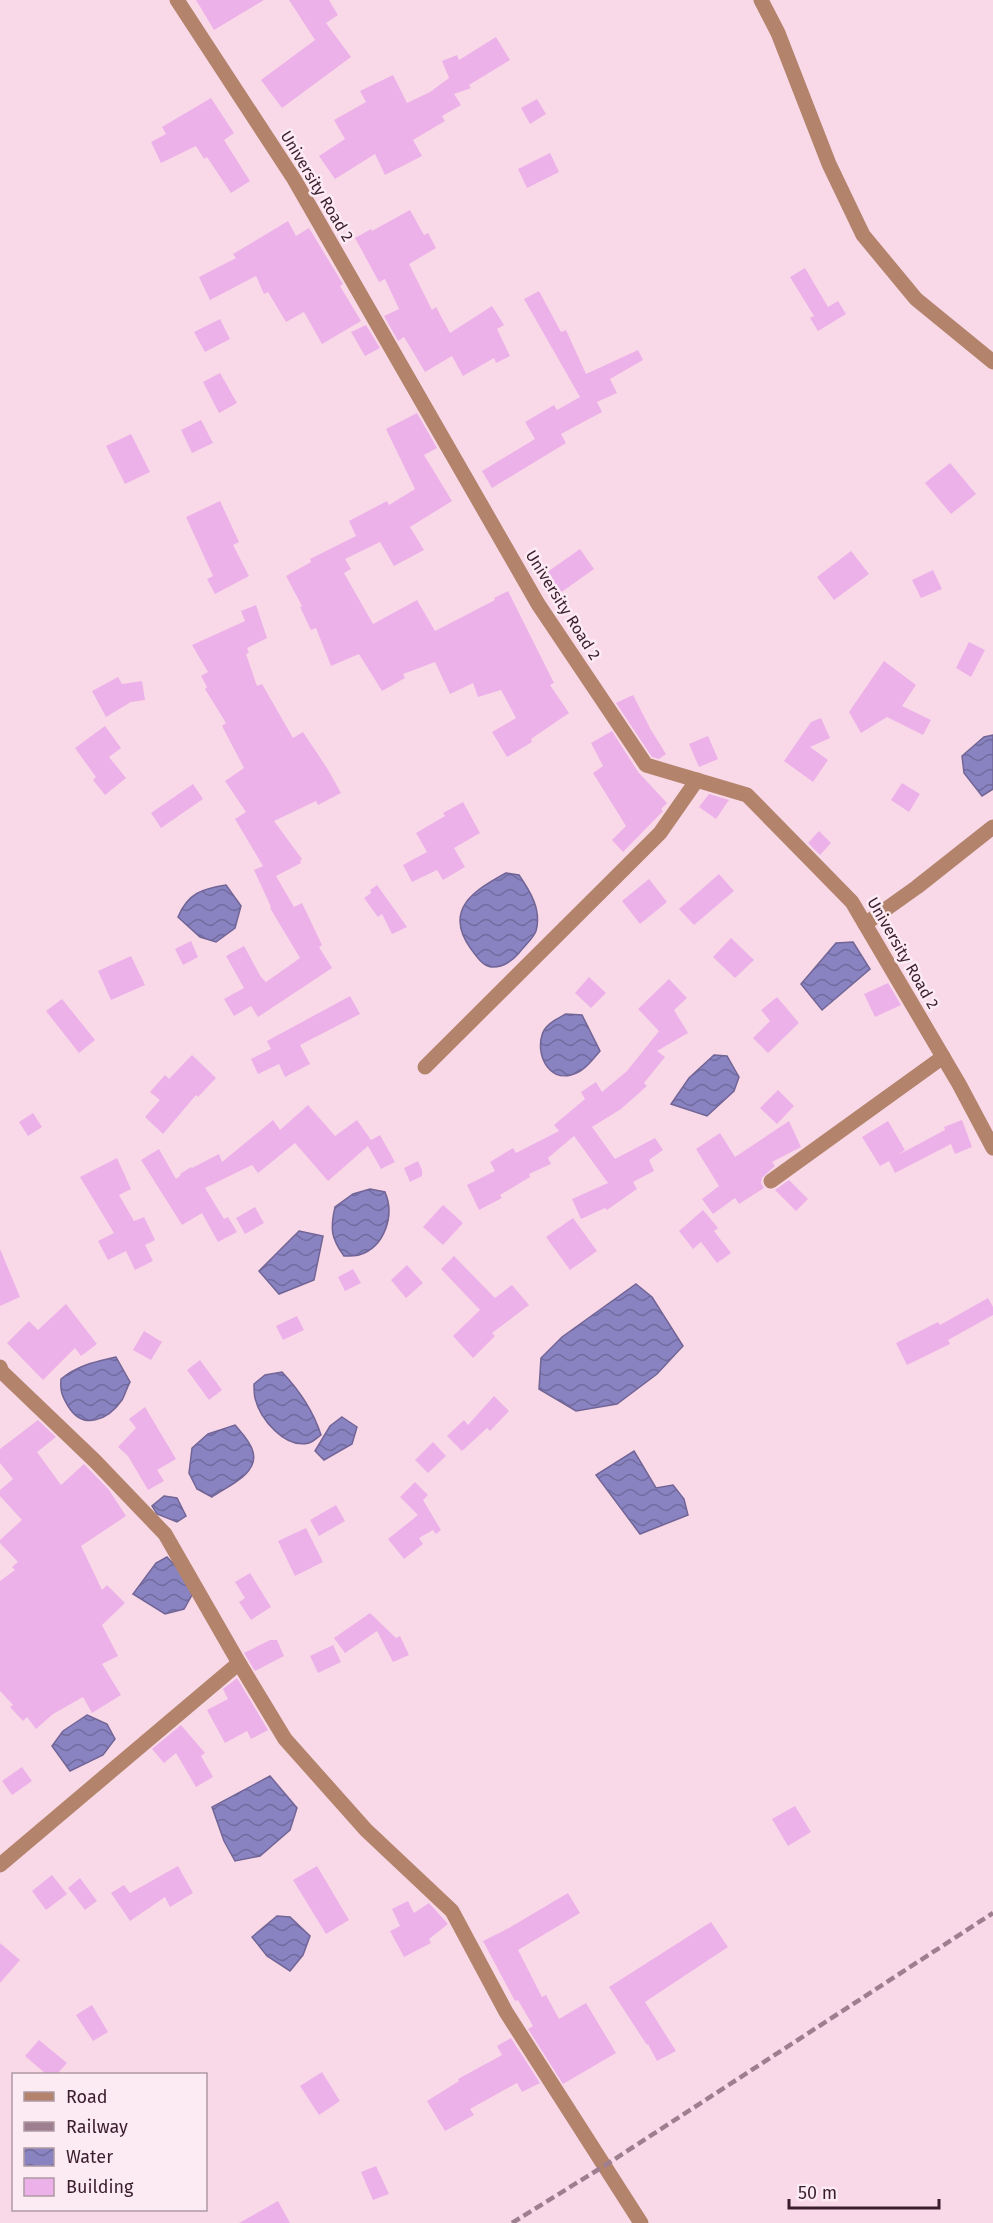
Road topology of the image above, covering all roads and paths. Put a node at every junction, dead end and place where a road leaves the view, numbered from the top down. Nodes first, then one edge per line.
1 (177, 0) edge
2 (760, 0) edge
3 (993, 362) edge
4 (697, 780) junction
5 (993, 827) edge
6 (865, 924) junction
7 (943, 1057) junction
8 (425, 1067) dead end
9 (993, 1148) edge
10 (771, 1181) dead end
11 (0, 1367) edge
12 (239, 1663) junction
13 (0, 1865) edge
14 (641, 2223) edge

1 - 4 street, University Road 2
2 - 3 street
4 - 6 street, University Road 2
4 - 8 street
5 - 6 street
6 - 7 street, University Road 2
7 - 9 street, University Road 2
7 - 10 street
11 - 12 street
12 - 13 street
12 - 14 street

